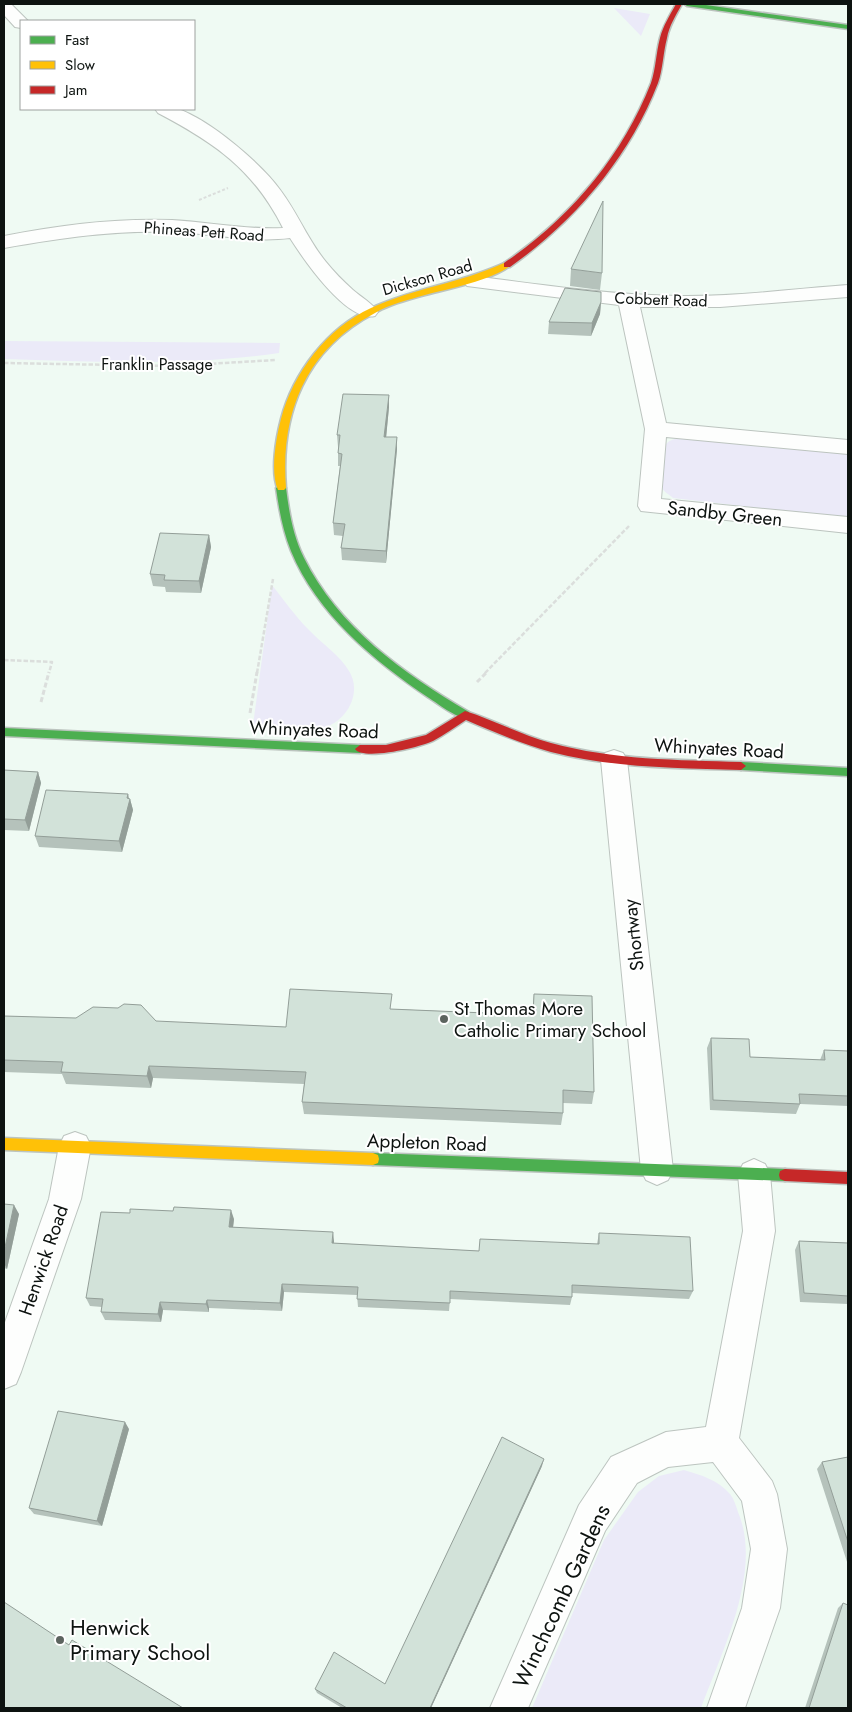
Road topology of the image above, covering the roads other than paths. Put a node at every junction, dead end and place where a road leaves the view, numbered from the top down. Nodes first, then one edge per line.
1 (679, 4) edge
2 (687, 4) edge
3 (5, 9) edge
4 (20, 22) edge
5 (848, 27) edge
6 (166, 110) edge
7 (295, 232) junction
8 (4, 242) edge
9 (474, 282) junction
10 (848, 290) edge
11 (628, 300) junction
12 (368, 312) junction
13 (656, 429) junction
14 (848, 447) edge
15 (848, 525) edge
16 (465, 715) junction
17 (4, 732) edge
18 (614, 760) junction
19 (848, 772) edge
20 (4, 1144) edge
21 (75, 1146) junction
22 (657, 1170) junction
23 (754, 1174) junction
24 (848, 1178) edge
25 (4, 1372) edge
26 (721, 1444) junction
27 (509, 1708) edge
28 (726, 1708) edge

1 - 9 main road, Dickson Road
2 - 5 main road
3 - 4 street
6 - 7 street
7 - 8 street, Phineas Pett Road
7 - 12 street
9 - 11 street, Cobbett Road
9 - 12 main road, Dickson Road
10 - 11 street, Cobbett Road
11 - 13 street, Sandby Green
12 - 16 main road, Dickson Road
13 - 14 street
13 - 15 street, Sandby Green
16 - 17 main road, Whinyates Road
16 - 18 main road, Whinyates Road
18 - 19 main road, Whinyates Road
18 - 22 street, Shortway
20 - 21 main road, Appleton Road
21 - 22 main road, Appleton Road
21 - 25 street, Henwick Road
22 - 23 main road, Appleton Road
23 - 24 main road, Appleton Road
23 - 26 street
26 - 27 street, Winchcomb Gardens
26 - 28 street

